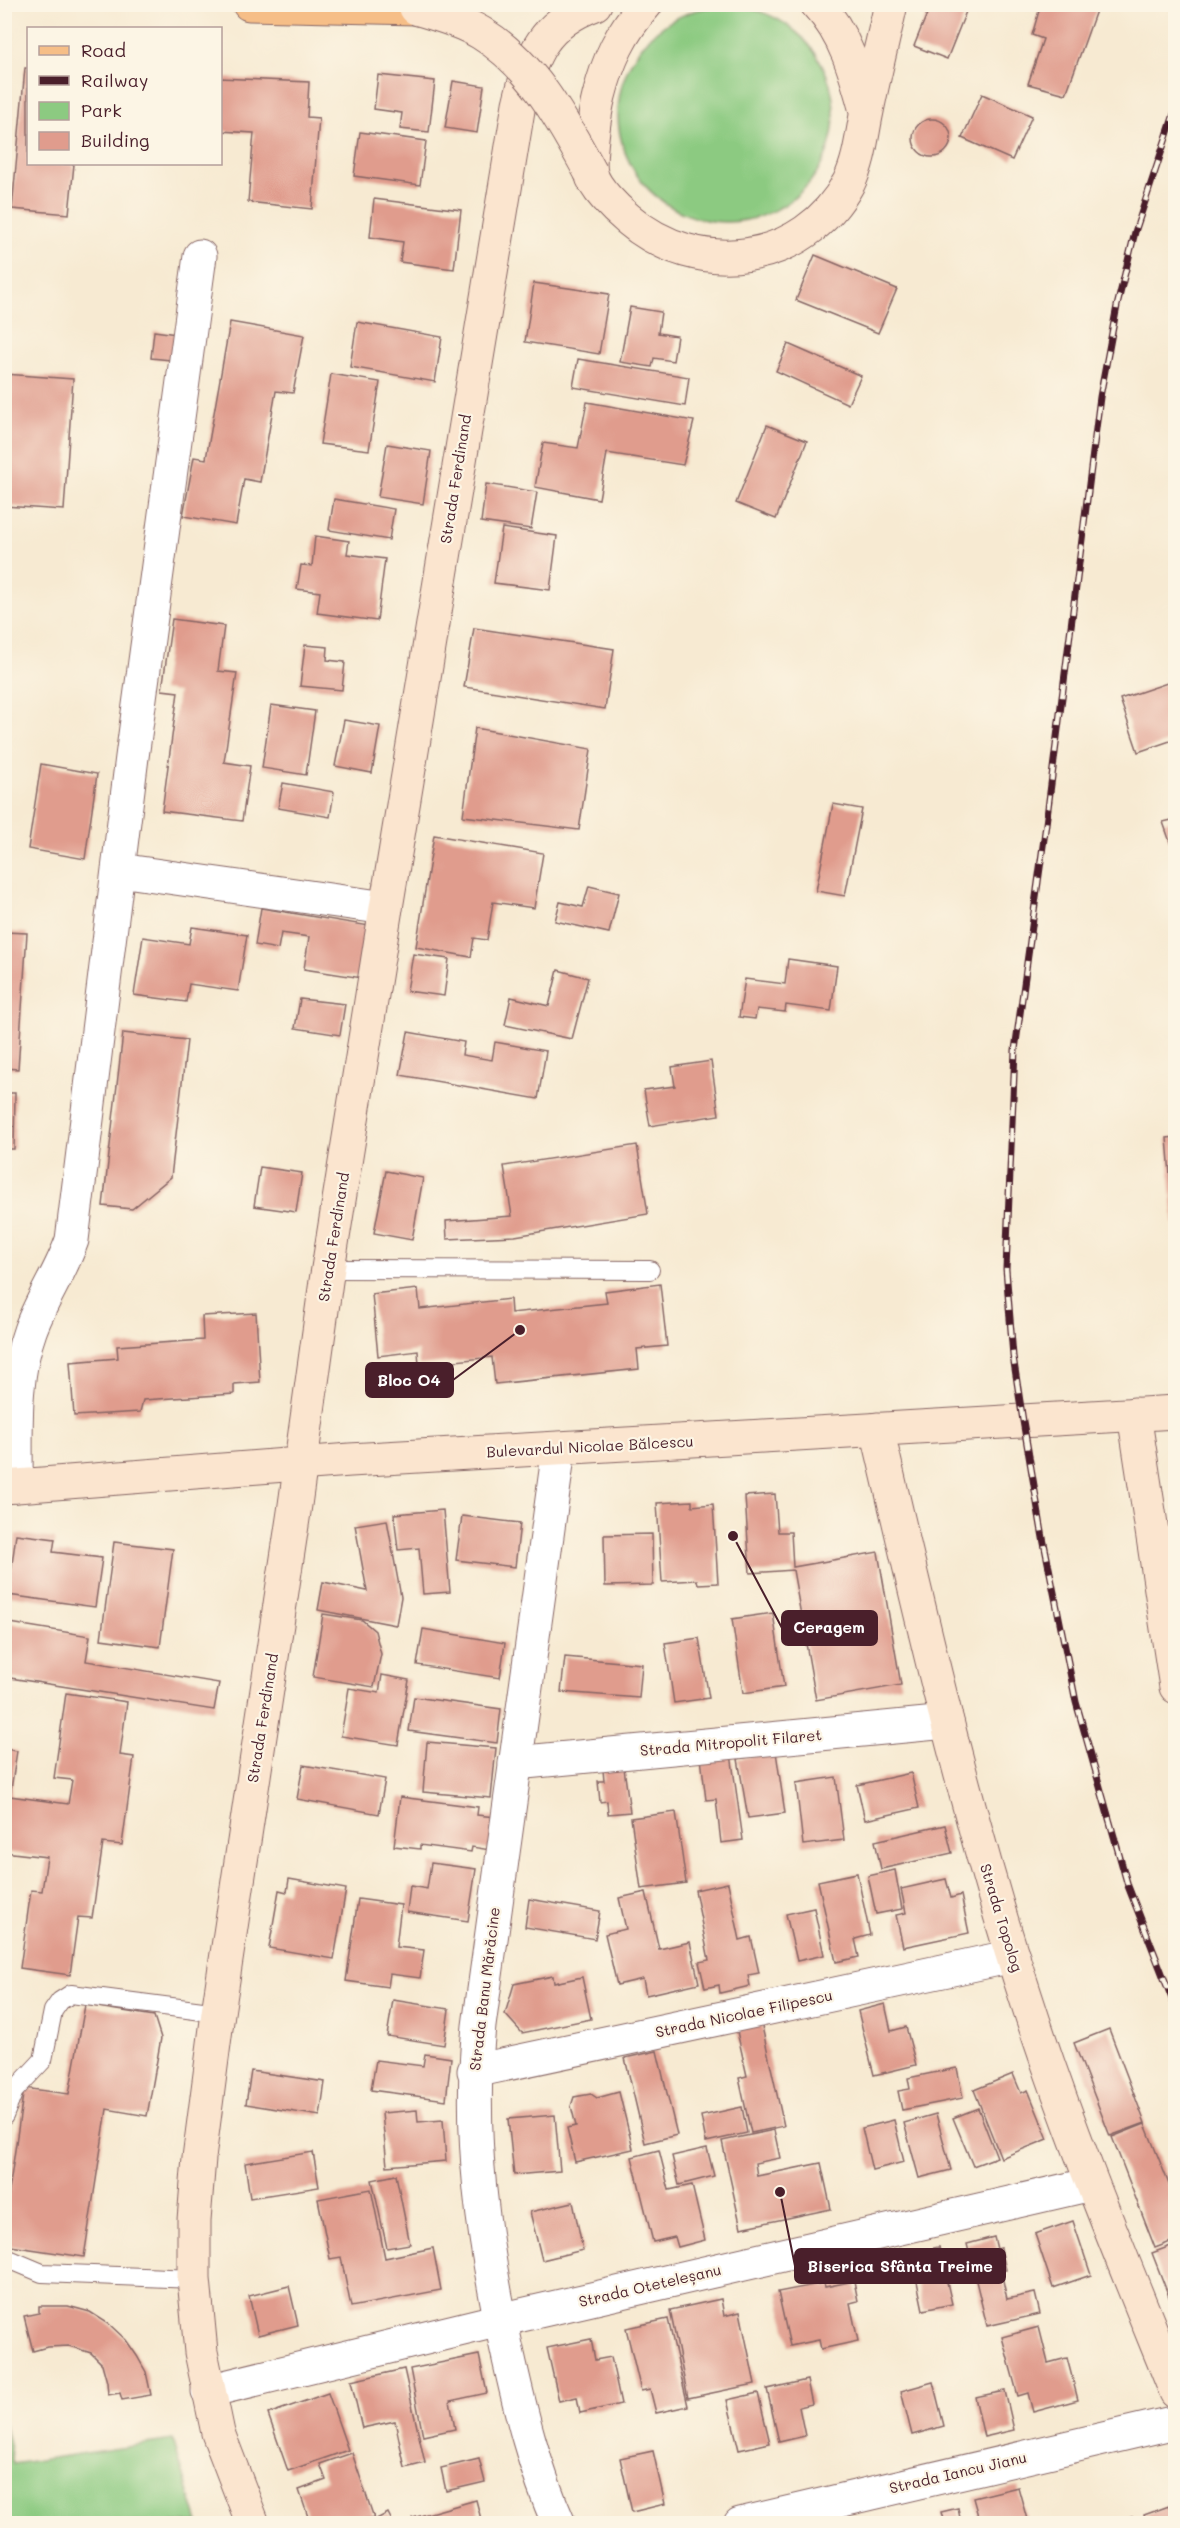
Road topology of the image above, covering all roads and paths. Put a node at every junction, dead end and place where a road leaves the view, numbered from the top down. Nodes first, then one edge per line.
1 (249, 4) edge
2 (462, 4) edge
3 (595, 4) edge
4 (646, 4) edge
5 (817, 4) edge
6 (891, 4) edge
7 (416, 8) junction
8 (866, 114) junction
9 (591, 173) junction
10 (200, 256) dead end
11 (119, 870) junction
12 (386, 908) junction
13 (328, 1269) junction
14 (650, 1270) dead end
15 (1176, 1412) edge
16 (1134, 1414) junction
17 (877, 1429) junction
18 (559, 1449) junction
19 (301, 1464) junction
20 (10, 1486) edge
21 (1176, 1687) edge
22 (947, 1722) junction
23 (515, 1763) junction
24 (1012, 1956) junction
25 (218, 2013) junction
26 (474, 2071) junction
27 (4, 2116) edge
28 (1092, 2184) junction
29 (4, 2257) edge
30 (194, 2279) junction
31 (500, 2320) junction
32 (208, 2391) junction
33 (1176, 2392) edge
34 (1176, 2422) edge
35 (253, 2523) edge
36 (559, 2523) edge
37 (740, 2523) edge

1 - 7 main road
2 - 7 main road
3 - 12 main road, Strada Ferdinand
4 - 9 main road
5 - 8 main road
6 - 8 main road
7 - 9 main road, bridge
8 - 9 main road
10 - 11 street
11 - 12 street
11 - 20 street
12 - 13 main road, Strada Ferdinand
13 - 14 lane
13 - 19 main road, Strada Ferdinand
15 - 16 main road, Bulevardul Nicolae Bălcescu
16 - 17 main road, Bulevardul Nicolae Bălcescu
16 - 21 main road
17 - 18 main road, Bulevardul Nicolae Bălcescu
17 - 22 main road, Strada Topolog
18 - 19 main road, Bulevardul Nicolae Bălcescu
18 - 23 street, Strada Banu Mărăcine
19 - 20 main road, Bulevardul Nicolae Bălcescu
19 - 25 main road, Strada Ferdinand
22 - 23 street, Strada Mitropolit Filaret
22 - 24 main road, Strada Topolog
23 - 26 street, Strada Banu Mărăcine
24 - 26 street, Strada Nicolae Filipescu
24 - 28 main road, Strada Topolog
25 - 27 lane
25 - 30 main road, Strada Ferdinand
26 - 31 street, Strada Banu Mărăcine
28 - 31 street, Strada Oteteleșanu
28 - 33 main road, Strada Topolog
29 - 30 lane
30 - 32 main road, Strada Ferdinand
31 - 32 street, Strada Oteteleșanu
31 - 36 street, Strada Banu Mărăcine
32 - 35 main road, Strada Ferdinand
34 - 37 street, Strada Iancu Jianu

